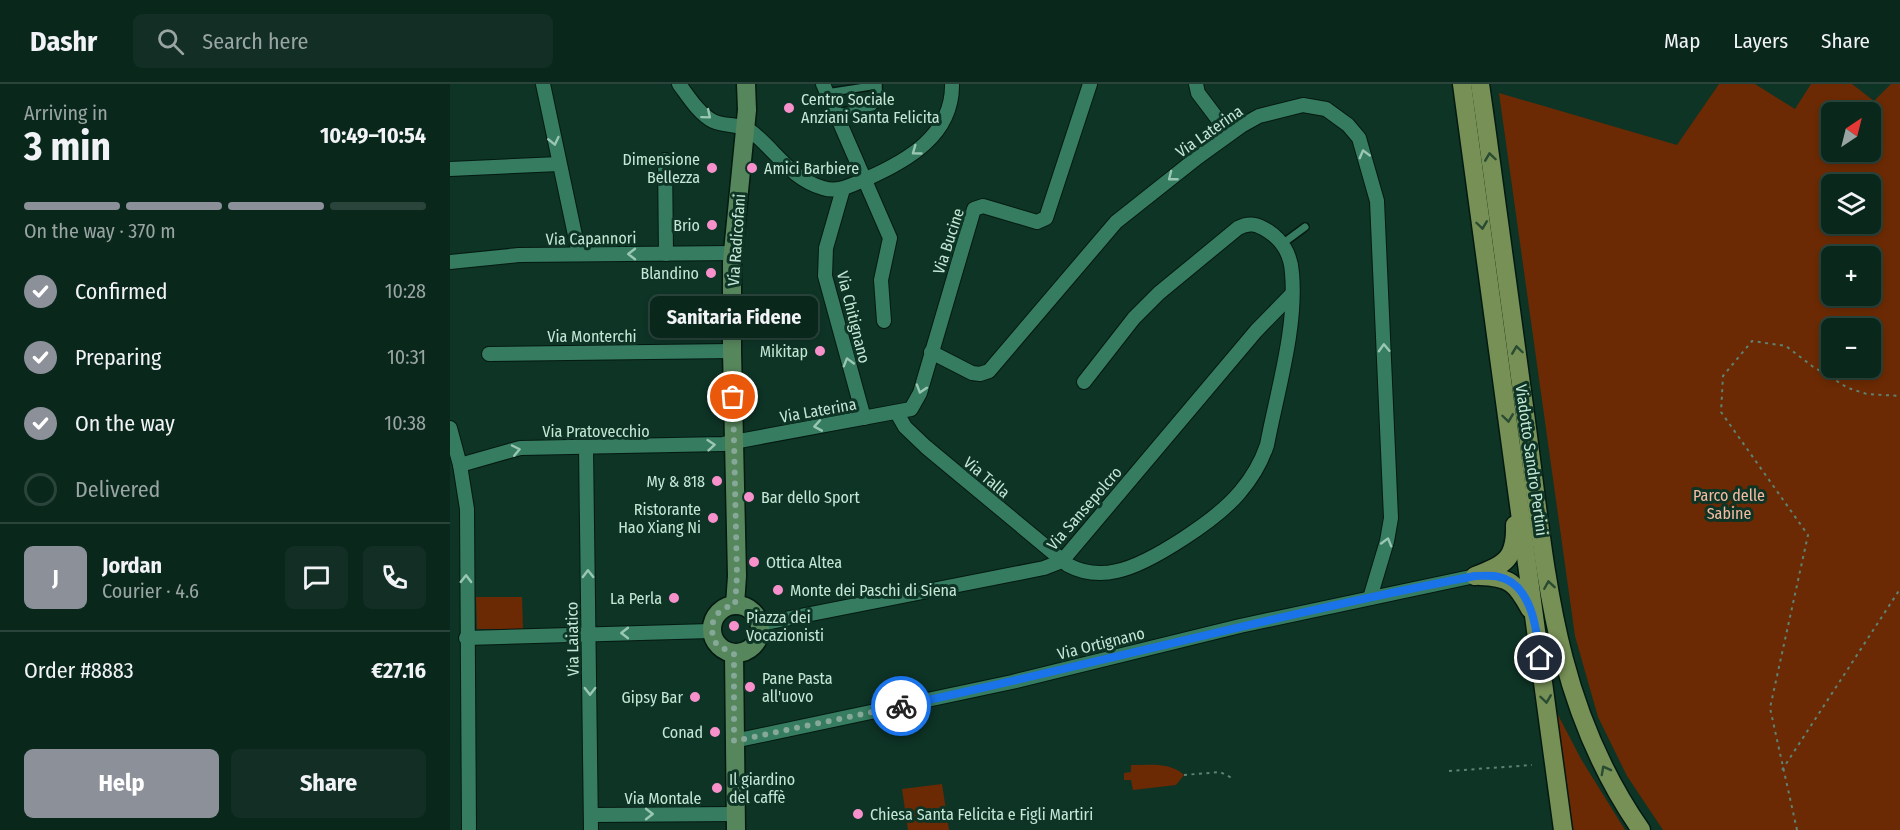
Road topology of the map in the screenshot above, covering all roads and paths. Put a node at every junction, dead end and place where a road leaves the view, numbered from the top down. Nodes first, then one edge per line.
1 (543, 84) edge
2 (679, 84) edge
3 (746, 84) edge
4 (878, 84) edge
5 (952, 84) edge
6 (1090, 84) edge
7 (1196, 84) edge
8 (1462, 84) edge
9 (1480, 84) edge
10 (854, 86) edge
11 (824, 88) edge
12 (835, 113) junction
13 (745, 128) junction
14 (1229, 134) junction
15 (665, 160) dead end
16 (559, 164) junction
17 (450, 169) edge
18 (863, 180) junction
19 (843, 189) junction
20 (1305, 227) dead end
21 (1282, 244) junction
22 (733, 253) junction
23 (579, 254) junction
24 (666, 254) junction
25 (450, 262) edge
26 (1292, 294) junction
27 (884, 321) dead end
28 (732, 351) junction
29 (931, 352) junction
30 (489, 354) dead end
31 (1084, 382) dead end
32 (1900, 396) edge
33 (897, 413) junction
34 (864, 418) junction
35 (450, 428) edge
36 (734, 442) junction
37 (586, 448) junction
38 (460, 465) junction
39 (1515, 472) junction
40 (1062, 561) junction
41 (1475, 576) junction
42 (1900, 588) edge
43 (1370, 598) junction
44 (735, 605) junction
45 (1536, 620) junction
46 (760, 624) junction
47 (711, 631) junction
48 (589, 633) junction
49 (466, 638) junction
50 (734, 654) junction
51 (734, 741) junction
52 (1532, 765) dead end
53 (1555, 766) junction
54 (1782, 770) junction
55 (1449, 771) dead end
56 (1184, 775) dead end
57 (1234, 779) dead end
58 (591, 815) junction
59 (736, 822) edge
60 (1638, 825) edge
61 (469, 830) edge
62 (591, 830) edge
63 (1551, 830) edge
64 (1563, 830) edge
65 (1797, 830) edge

1 -> 16 street
2 -> 13 street
3 - 13 street, Via Radicofani
4 - 10 lane
4 - 12 lane
5 -> 18 street
6 - 29 street, Via Bucine
7 - 14 street
8 -> 39 main road, Viadotto Sandro Pertini
60 -> 9 main road, Viadotto Sandro Pertini
10 - 11 lane
11 - 12 street
12 - 18 street
13 - 19 street
13 - 22 street, Via Radicofani
14 -> 29 street, Via Laterina
43 -> 14 street, Via Laterina
15 - 24 street
16 - 17 street
16 - 23 street
18 - 19 street
18 - 27 street
34 -> 19 street, Via Chitignano
20 - 21 lane
21 - 26 street, Via Talla
21 - 31 street
22 - 24 street, Via Capannori
22 - 28 street, Via Radicofani
24 -> 23 street, Via Capannori
23 - 25 street, Via Capannori
26 - 40 street, Via Sansepolcro
26 - 40 street, Via Talla
28 - 30 street, Via Monterchi
28 - 36 street, Via Radicofani
29 -> 33 street
32 - 54 path
33 - 34 street, Via Laterina
33 - 40 street, Via Talla
34 -> 36 street, Via Laterina
35 - 38 street
37 -> 36 street, Via Pratovecchio
36 - 44 street, Via Radicofani
38 -> 37 street, Via Pratovecchio
48 -> 37 street, Via Laiatico
49 -> 38 street
39 - 41 main road
39 - 45 main road, Viadotto Sandro Pertini
40 - 46 street, Via Sansepolcro
41 - 43 street, Via Ortignano
41 - 45 main road
42 - 54 path
43 - 51 street, Via Ortignano
44 - 46 street
44 - 47 street
45 -> 53 main road, Viadotto Sandro Pertini
46 - 50 street
47 -> 48 street
47 - 50 street
48 - 49 street
48 -> 58 street, Via Laiatico
49 - 61 street
50 - 51 street
51 - 59 street
52 - 55 path
53 - 63 main road
53 - 64 main road, Viadotto Sandro Pertini
54 - 65 path
56 - 57 path
58 -> 59 street, Via Montale
58 - 62 street, Via Laiatico

